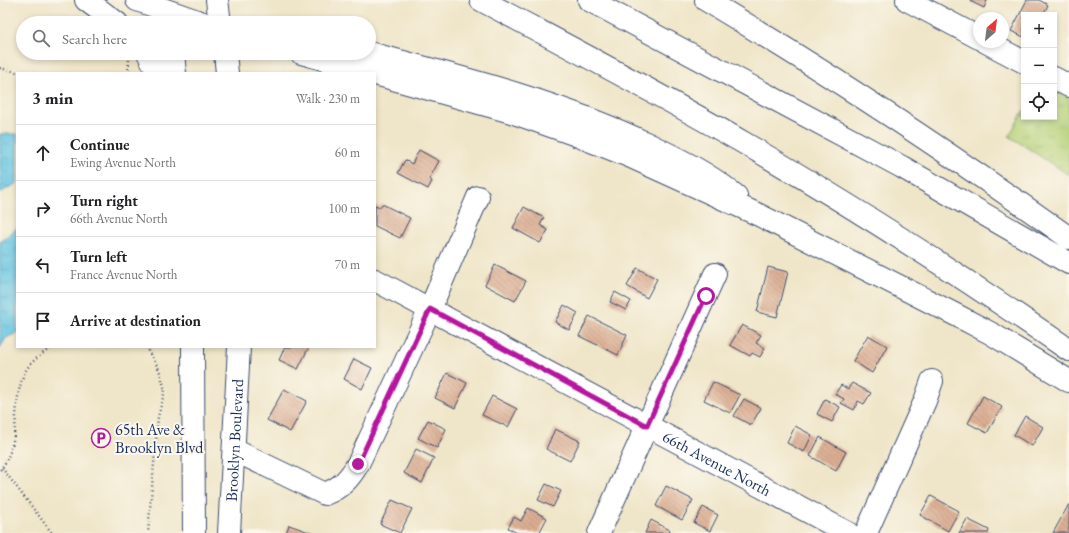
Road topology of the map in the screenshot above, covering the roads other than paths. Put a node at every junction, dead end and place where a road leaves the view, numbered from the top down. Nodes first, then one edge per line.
1 (86, 0) edge
2 (137, 0) edge
3 (217, 0) edge
4 (481, 0) edge
5 (589, 0) edge
6 (706, 0) edge
7 (907, 0) edge
8 (167, 12) edge
9 (108, 16) edge
10 (180, 16) edge
11 (219, 16) edge
12 (973, 35) edge
13 (997, 48) edge
14 (376, 55) edge
15 (152, 60) edge
16 (174, 60) edge
17 (226, 60) edge
18 (327, 60) edge
19 (1021, 60) edge
20 (158, 72) edge
21 (175, 72) edge
22 (227, 72) edge
23 (370, 72) edge
24 (376, 74) edge
25 (376, 82) edge
26 (407, 82) junction
27 (478, 197) dead end
28 (759, 215) junction
29 (1069, 238) edge
30 (1069, 263) edge
31 (715, 274) dead end
32 (376, 281) edge
33 (430, 309) junction
34 (193, 348) edge
35 (239, 348) edge
36 (1069, 350) edge
37 (932, 381) dead end
38 (1069, 381) edge
39 (647, 426) junction
40 (234, 450) junction
41 (194, 533) edge
42 (229, 533) edge
43 (598, 533) edge
44 (848, 533) edge
45 (866, 533) edge

1 - 9 main road
2 - 8 main road
3 - 11 main road
4 - 36 main road
5 - 30 main road
6 - 29 main road
7 - 12 main road
8 - 10 main road
13 - 19 main road
14 - 28 main road
15 - 20 main road
16 - 21 main road
17 - 22 main road
18 - 23 main road
24 - 26 main road
25 - 26 main road
26 - 28 main road
27 - 33 main road
28 - 38 main road
31 - 39 main road
32 - 33 main road, 66th Avenue North
33 - 39 main road, 66th Avenue North
33 - 40 main road
34 - 41 main road
35 - 40 main road, Brooklyn Boulevard
37 - 45 main road
39 - 43 main road
39 - 44 main road, 66th Avenue North
40 - 42 main road, Brooklyn Boulevard

